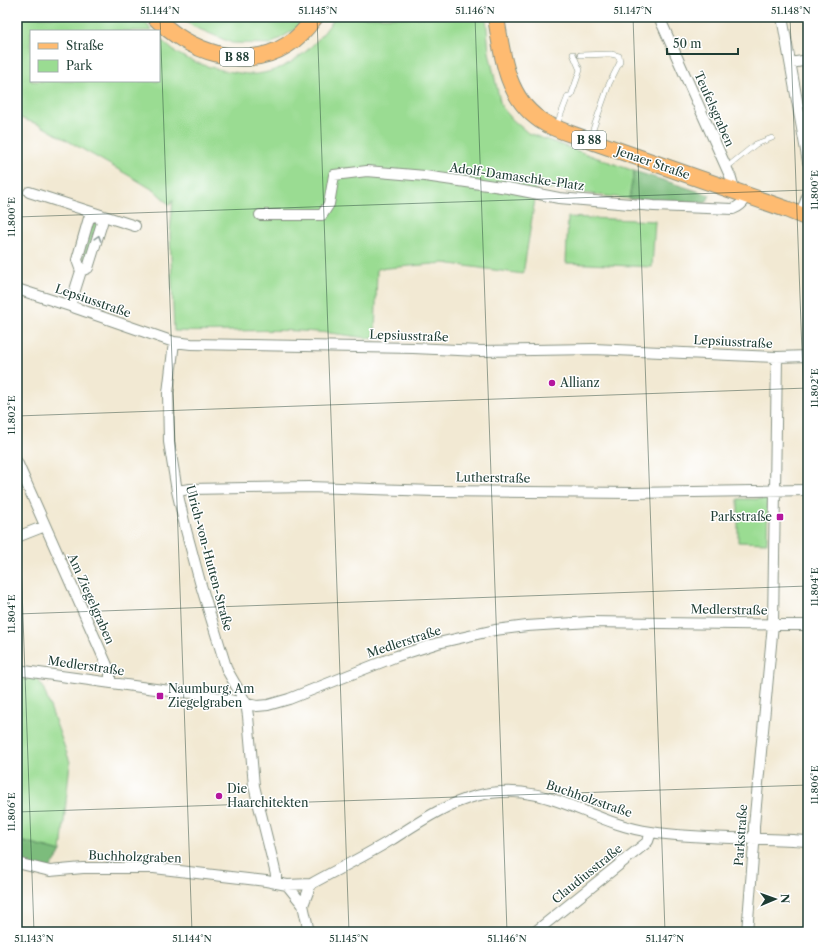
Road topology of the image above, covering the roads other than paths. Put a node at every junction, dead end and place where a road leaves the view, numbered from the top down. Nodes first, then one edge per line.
1 (155, 17) edge
2 (315, 17) edge
3 (496, 17) edge
4 (659, 17) edge
5 (782, 17) edge
6 (573, 54) dead end
7 (580, 55) dead end
8 (808, 60) edge
9 (791, 62) junction
10 (556, 128) junction
11 (805, 131) edge
12 (772, 138) dead end
13 (589, 141) junction
14 (808, 162) edge
15 (726, 168) junction
16 (731, 190) junction
17 (29, 192) dead end
18 (808, 194) edge
19 (748, 196) junction
20 (98, 215) junction
21 (260, 215) dead end
22 (804, 216) edge
23 (135, 226) dead end
24 (81, 271) junction
25 (17, 289) edge
26 (70, 306) junction
27 (174, 342) junction
28 (808, 356) edge
29 (777, 357) junction
30 (17, 462) edge
31 (20, 477) edge
32 (775, 490) junction
33 (808, 490) edge
34 (177, 491) junction
35 (45, 526) junction
36 (17, 537) edge
37 (773, 624) junction
38 (808, 625) edge
39 (17, 670) edge
40 (110, 683) junction
41 (246, 703) junction
42 (651, 832) junction
43 (754, 838) junction
44 (808, 840) edge
45 (17, 863) edge
46 (276, 883) junction
47 (311, 884) junction
48 (287, 885) junction
49 (303, 905) junction
50 (310, 932) edge
51 (535, 932) edge
52 (747, 932) edge

1 - 2 main road, B 88
3 - 10 main road, Jenaer Straße / B 88
4 - 15 street, Teufelsgraben
5 - 9 street
6 - 10 lane
7 - 13 lane
8 - 9 street
9 - 11 street
10 - 13 main road, Jenaer Straße / B 88
11 - 14 street
12 - 15 lane
13 - 16 main road, Jenaer Straße / B 88
15 - 16 street, Teufelsgraben
16 - 19 main road, Jenaer Straße / B 88
17 - 20 street
18 - 22 street
19 - 21 street, Adolf-Damaschke-Platz
19 - 22 main road, Jenaer Straße / B 88
20 - 23 street
24 -> 20 street
20 - 24 street
24 - 26 street
25 - 26 street, Lepsiusstraße
26 - 27 street, Lepsiusstraße
27 - 29 street, Lepsiusstraße
27 - 34 street, Ulrich-von-Hutten-Straße
28 - 29 street, Lepsiusstraße
29 - 32 street, Parkstraße
30 - 31 street, Am Ziegelgraben
31 - 35 street, Am Ziegelgraben
32 - 33 street, Lutherstraße
32 - 34 street, Lutherstraße
32 - 37 street, Parkstraße
34 - 41 street, Ulrich-von-Hutten-Straße
35 - 36 street
35 - 40 street, Am Ziegelgraben
37 - 38 street, Medlerstraße
37 - 41 street, Medlerstraße
37 - 43 street, Parkstraße
39 - 40 street, Medlerstraße
40 - 41 street, Medlerstraße
41 - 46 street
42 - 43 street, Buchholzstraße
42 - 47 street, Buchholzstraße
42 - 51 street, Claudiusstraße
43 - 44 street, Buchholzstraße
43 - 52 street, Parkstraße
45 - 46 street, Buchholzgraben
46 - 48 street, Buchholzstraße
47 - 48 street, Buchholzstraße
47 - 49 street
48 - 49 street
49 - 50 street

